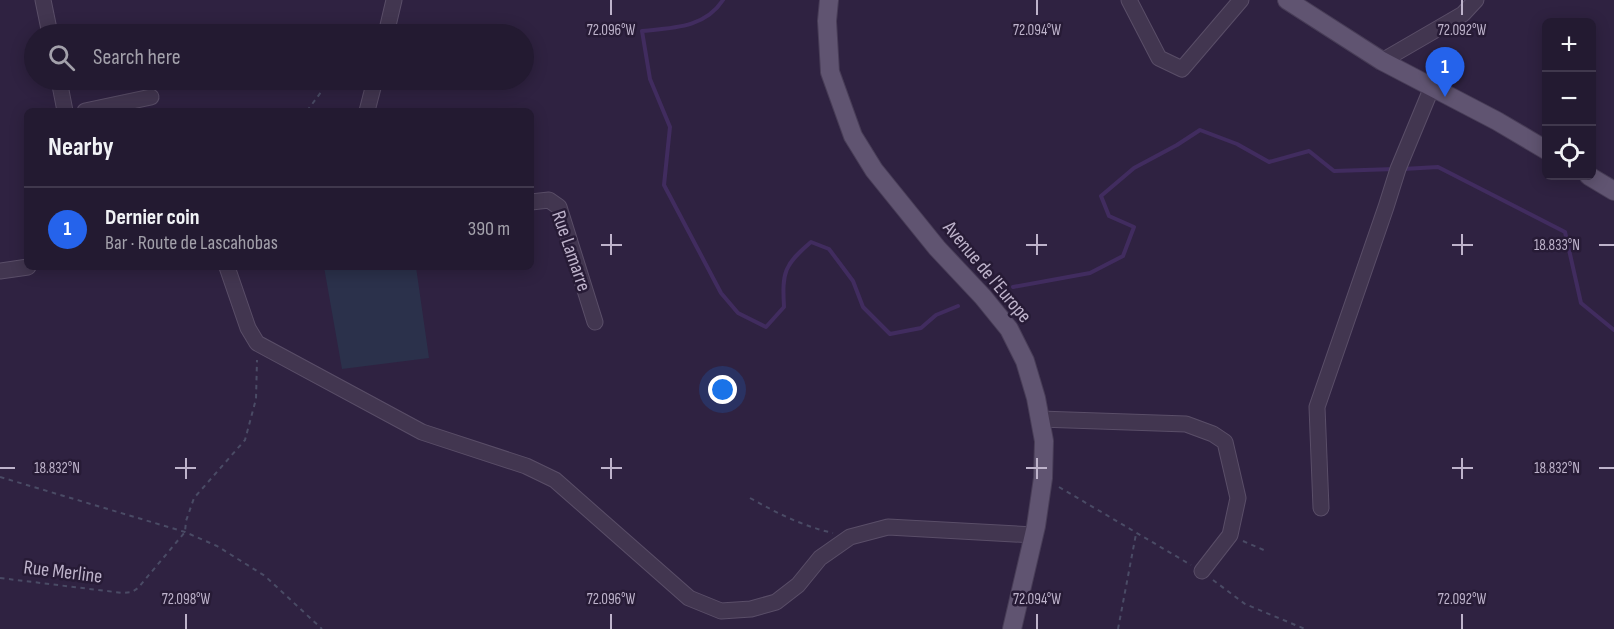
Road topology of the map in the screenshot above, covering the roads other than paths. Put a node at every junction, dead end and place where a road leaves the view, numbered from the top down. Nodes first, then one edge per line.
1 (43, 0) edge
2 (394, 0) edge
3 (829, 0) edge
4 (1129, 0) edge
5 (1241, 0) edge
6 (1287, 0) edge
7 (1476, 0) edge
8 (48, 24) edge
9 (388, 24) edge
10 (1382, 61) junction
11 (1432, 87) junction
12 (61, 90) edge
13 (372, 90) edge
14 (151, 96) dead end
15 (64, 108) edge
16 (98, 108) edge
17 (368, 108) edge
18 (1542, 148) edge
19 (1596, 180) edge
20 (1614, 191) edge
21 (534, 202) edge
22 (24, 268) edge
23 (228, 270) edge
24 (0, 271) edge
25 (595, 322) dead end
26 (1040, 419) junction
27 (1321, 508) dead end
28 (1034, 535) junction
29 (1202, 571) road end
30 (1012, 629) edge

1 - 8 street
2 - 9 street
3 - 26 main road, Avenue de l'Europe
4 - 5 street
6 - 10 main road
7 - 10 street
10 - 11 main road
11 - 18 main road
11 - 27 street
12 - 15 street
13 - 17 street
14 - 16 street
19 - 20 main road
21 - 25 street, Rue Lamarre
22 - 24 street
23 - 28 street
26 - 28 main road, Avenue de l'Europe
26 - 29 street
28 - 30 main road, Avenue de l'Europe

